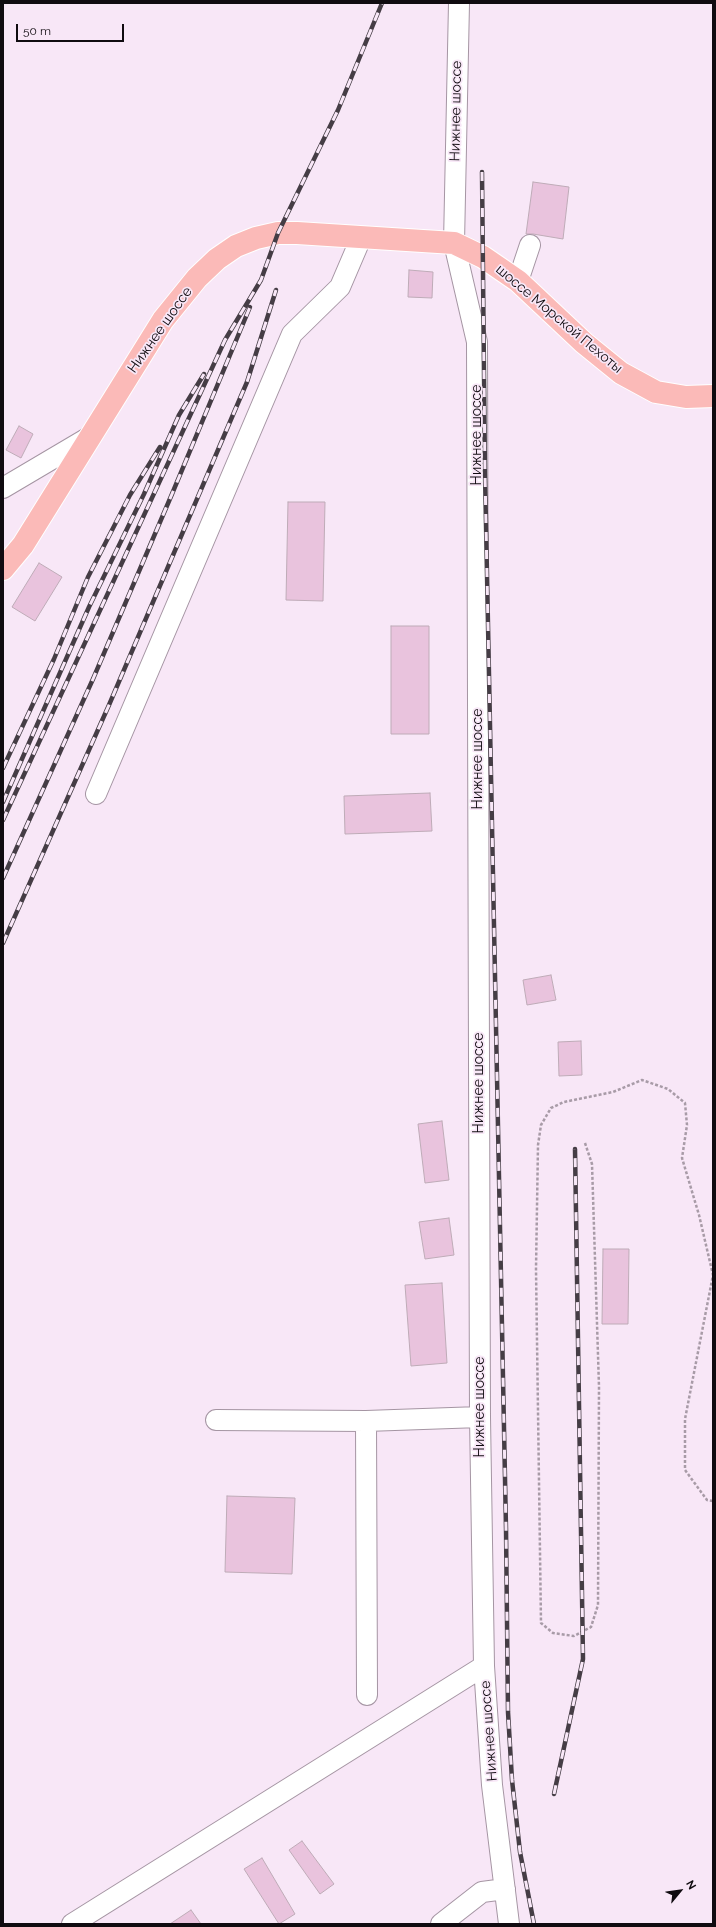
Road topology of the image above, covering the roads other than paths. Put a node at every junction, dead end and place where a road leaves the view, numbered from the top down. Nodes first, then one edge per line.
1 (459, 3) edge
2 (361, 238) junction
3 (454, 243) junction
4 (530, 245) dead end
5 (518, 281) junction
6 (713, 396) edge
7 (91, 436) junction
8 (3, 488) edge
9 (3, 569) edge
10 (96, 794) dead end
11 (480, 1417) junction
12 (216, 1420) dead end
13 (366, 1421) junction
14 (484, 1666) junction
15 (366, 1695) dead end
16 (505, 1889) junction
17 (72, 1924) edge
18 (441, 1924) edge
19 (509, 1924) edge

1 - 3 street, Нижнее шоссе
2 - 3 main road, Нижнее шоссе
2 - 7 main road, Нижнее шоссе
2 - 10 street
3 - 5 main road, шоссе Морской Пехоты
3 - 11 street, Нижнее шоссе
4 - 5 street
5 - 6 main road, шоссе Морской Пехоты
7 - 8 street
7 - 9 main road, Нижнее шоссе
11 - 13 street
11 - 14 street, Нижнее шоссе
12 - 13 street
13 - 15 street
14 - 16 street, Нижнее шоссе
14 - 17 street
16 - 18 street
16 - 19 street, Нижнее шоссе

